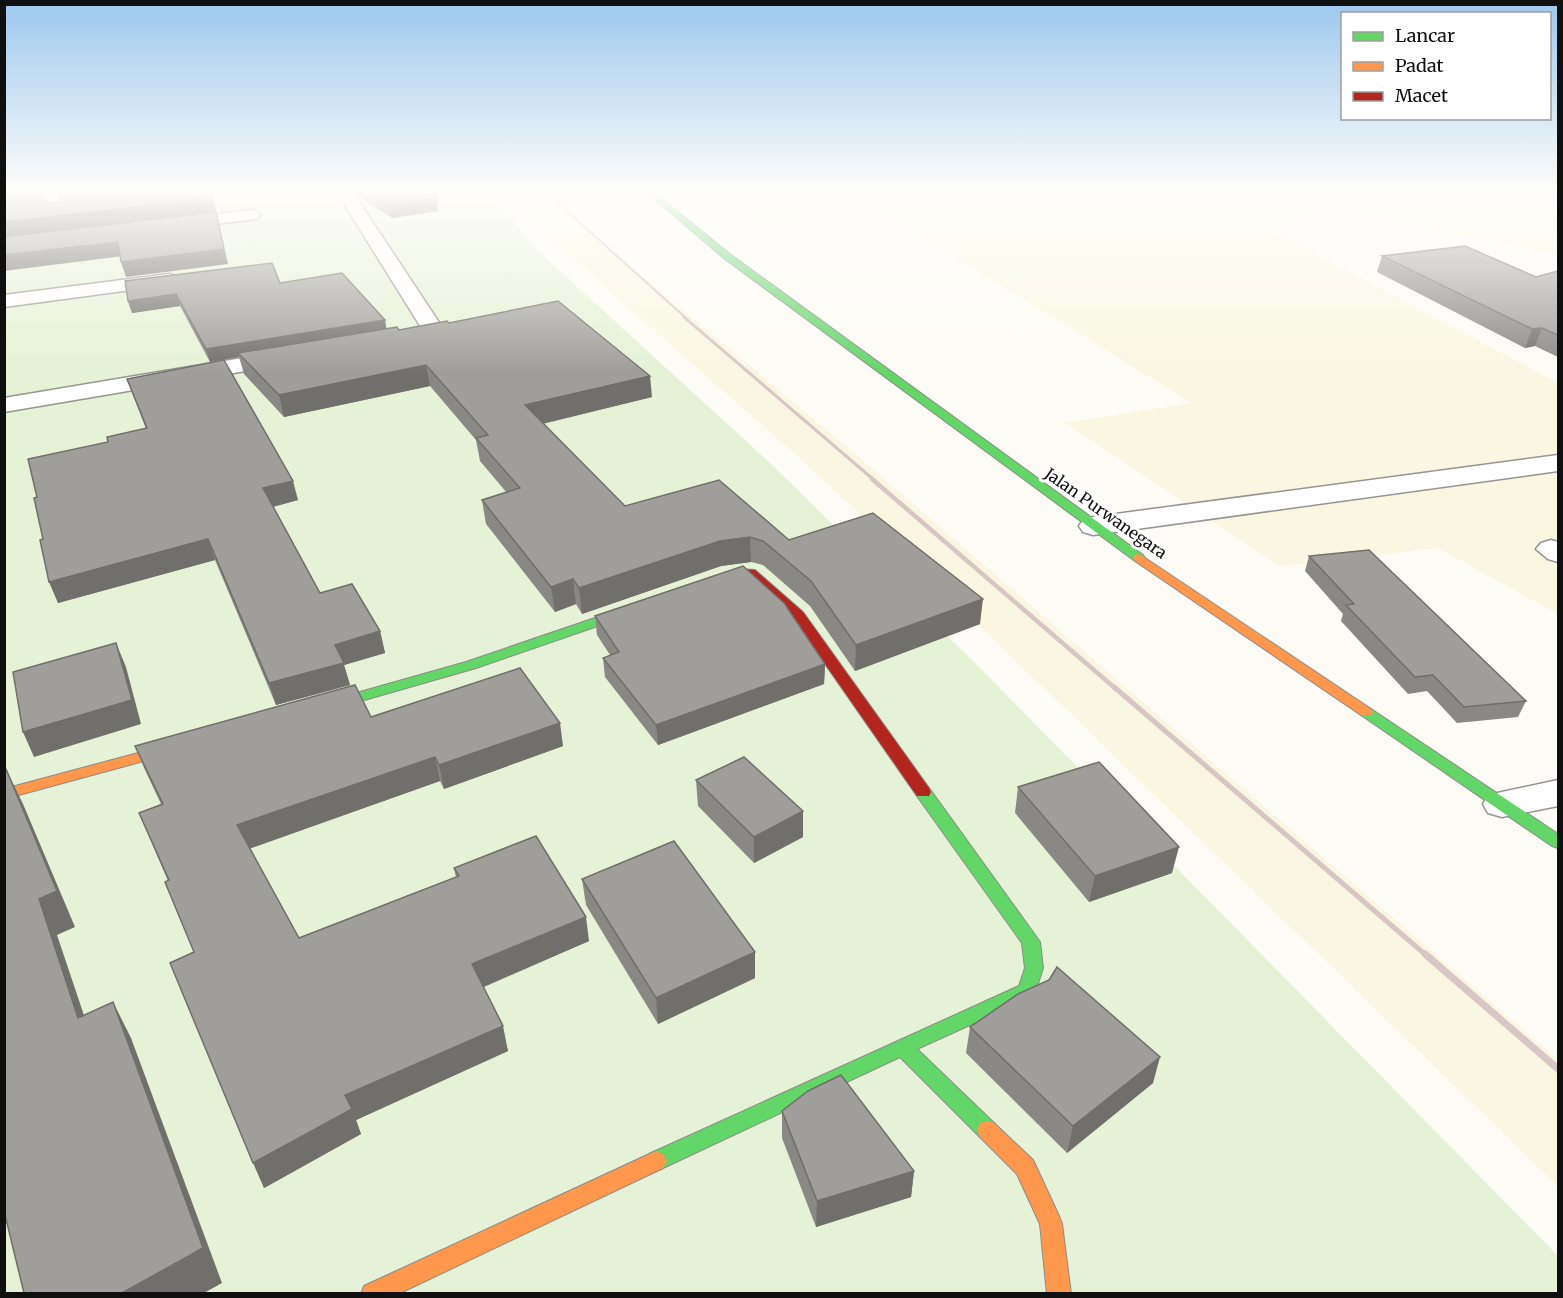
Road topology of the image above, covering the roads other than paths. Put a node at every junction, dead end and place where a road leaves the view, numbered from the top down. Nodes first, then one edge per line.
1 (383, 252) edge
2 (721, 252) edge
3 (188, 278) edge
4 (4, 301) edge
5 (377, 343) edge
6 (307, 354) edge
7 (4, 405) edge
8 (1558, 463) edge
9 (1093, 526) junction
10 (690, 589) edge
11 (657, 600) edge
12 (305, 712) edge
13 (194, 743) edge
14 (1558, 793) edge
15 (4, 794) edge
16 (1502, 804) junction
17 (1558, 842) edge
18 (902, 1047) junction
19 (372, 1293) edge
20 (1059, 1293) edge

1 - 5 street
2 - 9 street, Jalan Purwanegara
3 - 4 street
6 - 7 street
8 - 9 street
9 - 16 street, Jalan Purwanegara
10 - 18 street
11 - 12 street
13 - 15 street
14 - 16 street
16 - 17 street, Jalan Purwanegara
18 - 19 street
18 - 20 street

